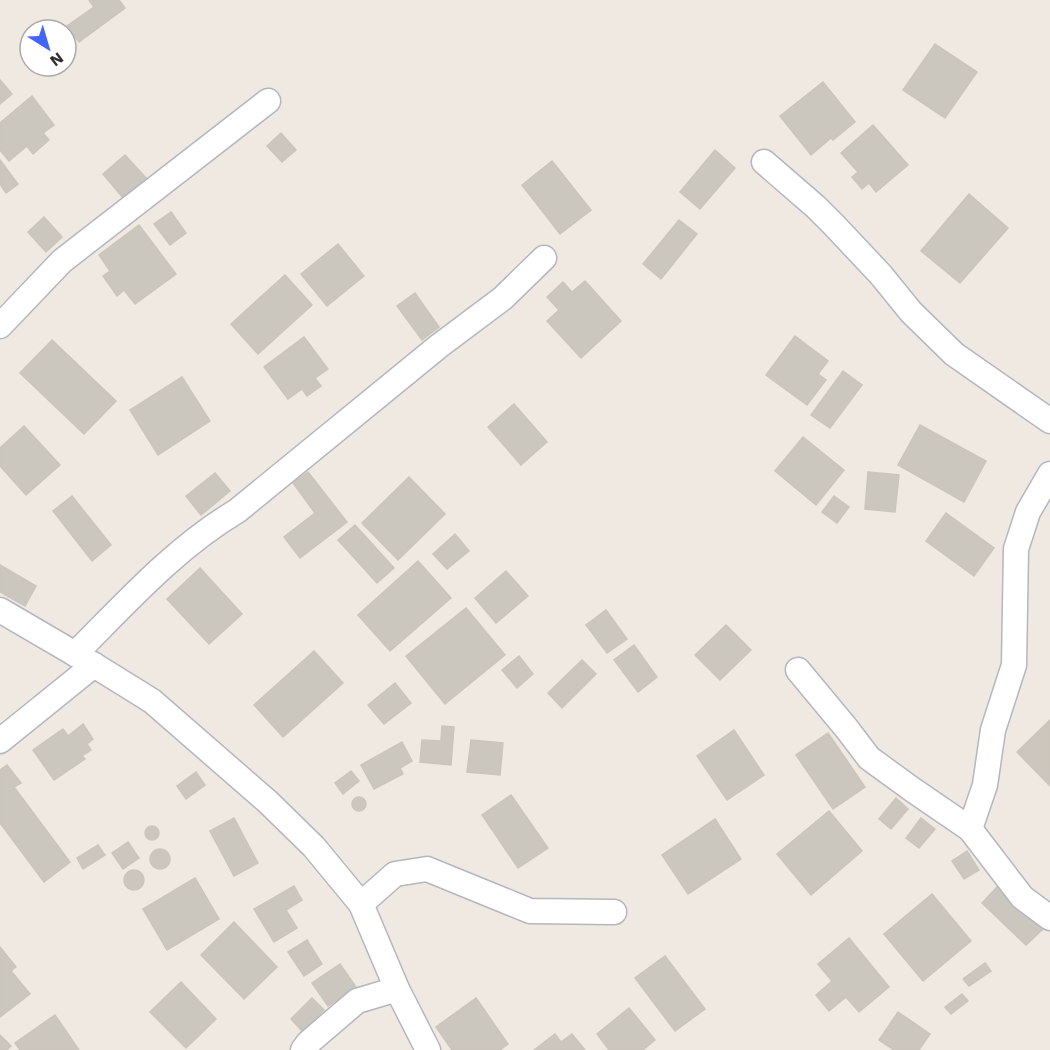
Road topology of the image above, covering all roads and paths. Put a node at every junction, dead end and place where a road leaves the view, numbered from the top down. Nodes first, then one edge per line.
1 (268, 101) dead end
2 (764, 162) dead end
3 (544, 258) dead end
4 (0, 326) edge
5 (1050, 421) edge
6 (1050, 474) edge
7 (0, 610) edge
8 (84, 659) junction
9 (798, 670) dead end
10 (0, 741) edge
11 (970, 829) junction
12 (361, 904) junction
13 (614, 912) dead end
14 (1050, 918) edge
15 (397, 989) junction
16 (303, 1050) edge
17 (428, 1050) edge

1 - 4 street
2 - 5 street
3 - 8 street
6 - 11 street
7 - 8 street
8 - 10 street
8 - 12 street
9 - 11 street
11 - 14 street
12 - 13 street
12 - 15 street
15 - 16 street
15 - 17 street

